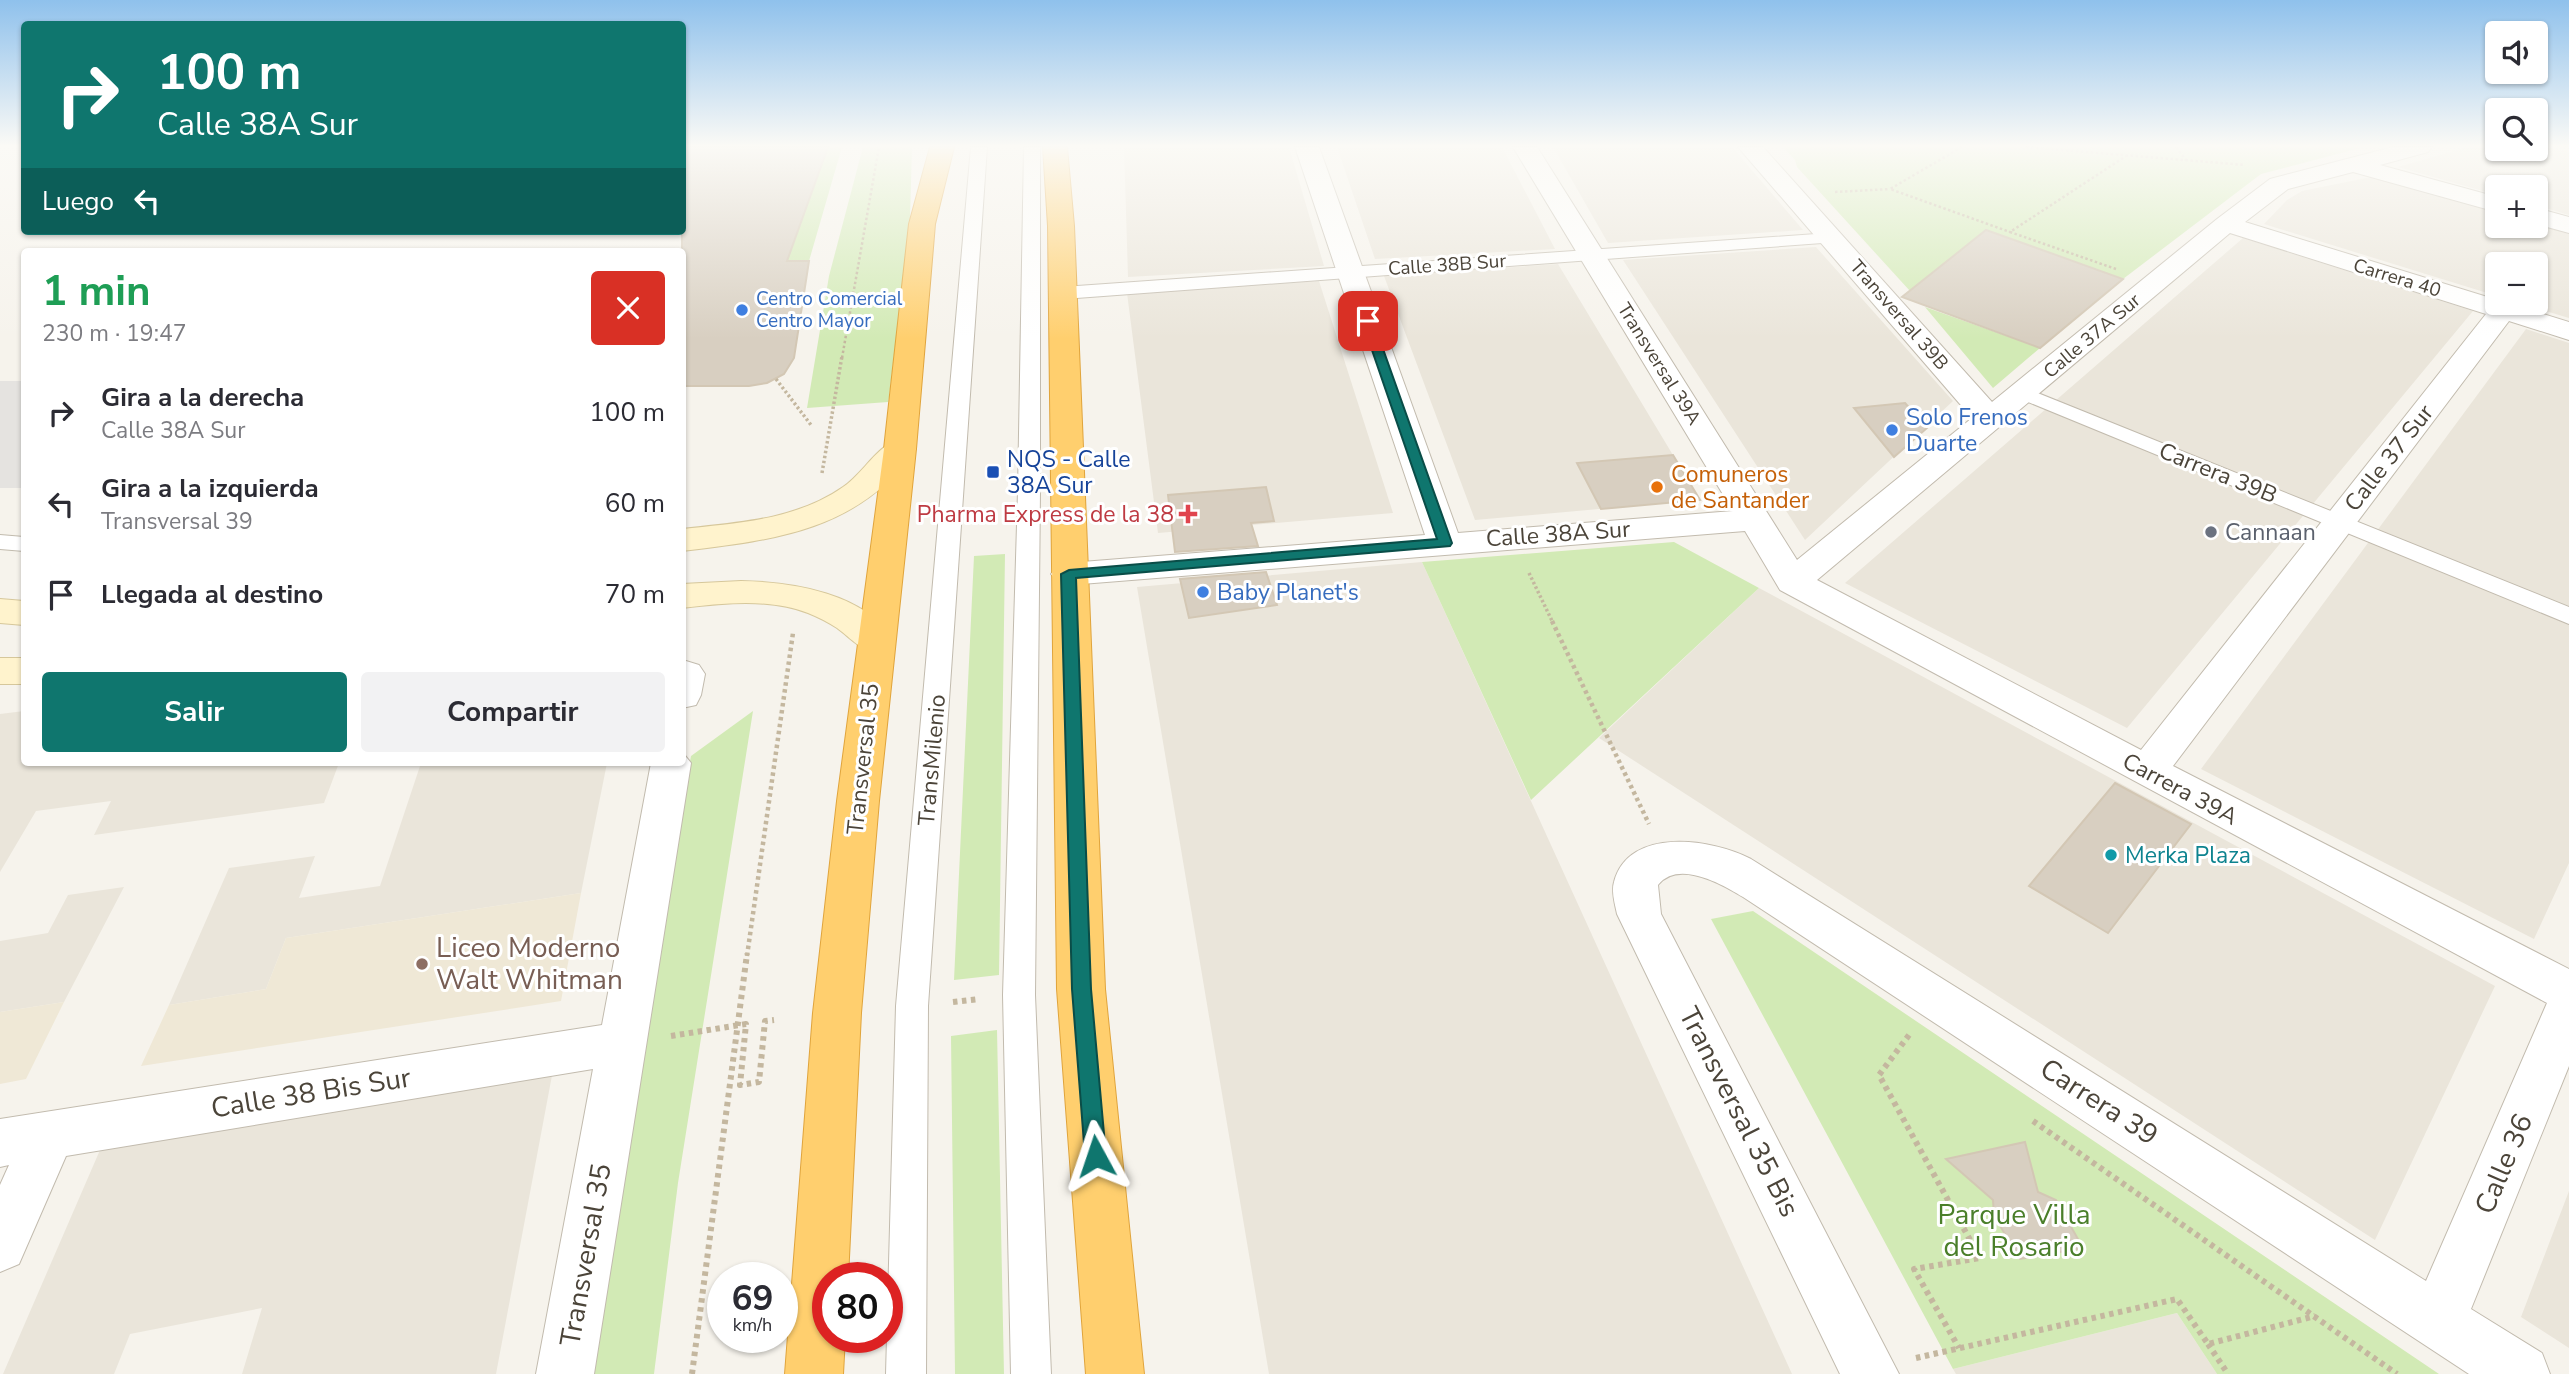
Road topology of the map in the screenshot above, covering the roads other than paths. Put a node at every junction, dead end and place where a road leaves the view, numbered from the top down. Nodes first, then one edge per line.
1 (922, 211) edge
2 (925, 211) edge
3 (974, 211) edge
4 (1031, 211) edge
5 (1060, 211) edge
6 (1064, 211) edge
7 (1329, 211) edge
8 (1565, 211) edge
9 (1807, 211) edge
10 (2243, 211) edge
11 (2548, 219) edge
12 (922, 224) junction
13 (2226, 224) junction
14 (2569, 225) edge
15 (1061, 226) junction
16 (1830, 237) junction
17 (1592, 255) junction
18 (1350, 272) junction
19 (1063, 293) junction
20 (2485, 305) edge
21 (2500, 315) edge
22 (2516, 315) edge
23 (2569, 331) edge
24 (2023, 393) junction
25 (1991, 420) junction
26 (900, 449) junction
27 (1755, 520) junction
28 (2340, 522) junction
29 (686, 539) edge
30 (0, 542) edge
31 (1445, 543) junction
32 (21, 544) edge
33 (1069, 574) junction
34 (1793, 582) junction
35 (686, 596) edge
36 (0, 611) edge
37 (21, 613) edge
38 (2569, 616) edge
39 (876, 641) junction
40 (0, 671) edge
41 (21, 671) edge
42 (670, 766) edge
43 (2147, 771) junction
44 (1666, 859) joint
45 (2569, 992) edge
46 (2569, 1007) edge
47 (622, 1043) junction
48 (25, 1139) edge
49 (0, 1244) edge
50 (2438, 1320) junction
51 (1869, 1372) edge
52 (565, 1374) edge
53 (814, 1374) edge
54 (906, 1374) edge
55 (1031, 1374) edge
56 (1115, 1374) edge
57 (2521, 1374) edge

1 - 12 highway
2 - 12 highway, Transversal 35
3 - 54 lane, TransMilenio
4 - 55 lane
5 - 15 highway
6 - 15 highway
7 - 18 street
8 - 17 street, Transversal 39A
9 - 16 street, Transversal 39B
10 - 13 street, Calle 37A Sur
11 - 14 street
12 - 26 highway, Transversal 35
13 - 20 street, Carrera 40
13 - 24 street, Calle 37A Sur
15 - 19 highway
16 - 17 lane, Calle 38B Sur
16 - 25 street, Transversal 39B
17 - 18 lane, Calle 38B Sur
17 - 27 street, Transversal 39A
18 - 19 lane, Calle 38B Sur
18 - 31 street
19 - 33 highway
21 - 28 street, Calle 37 Sur
22 - 23 street, Carrera 40
24 - 25 street, Calle 37A Sur
24 - 28 lane, Carrera 39B
25 - 34 street, Calle 37A Sur
26 - 29 street
26 - 39 highway, Transversal 35
27 - 31 street, Calle 38A Sur
27 - 34 street, Transversal 39A
28 - 38 lane, Carrera 39B
28 - 43 street, Calle 37 Sur
30 - 32 lane
31 - 33 street, Calle 38A Sur
33 - 56 highway
34 - 43 street, Carrera 39A
35 - 39 street
36 - 37 street
39 - 53 highway, Transversal 35
40 - 41 street
42 - 47 street, Transversal 35
43 - 45 street, Carrera 39A
44 - 50 street, Carrera 39
44 - 51 street, Transversal 35 Bis
46 - 50 street, Calle 36
47 - 48 street, Calle 38 Bis Sur
47 - 52 street, Transversal 35
48 - 49 street
50 - 57 street, Carrera 39

